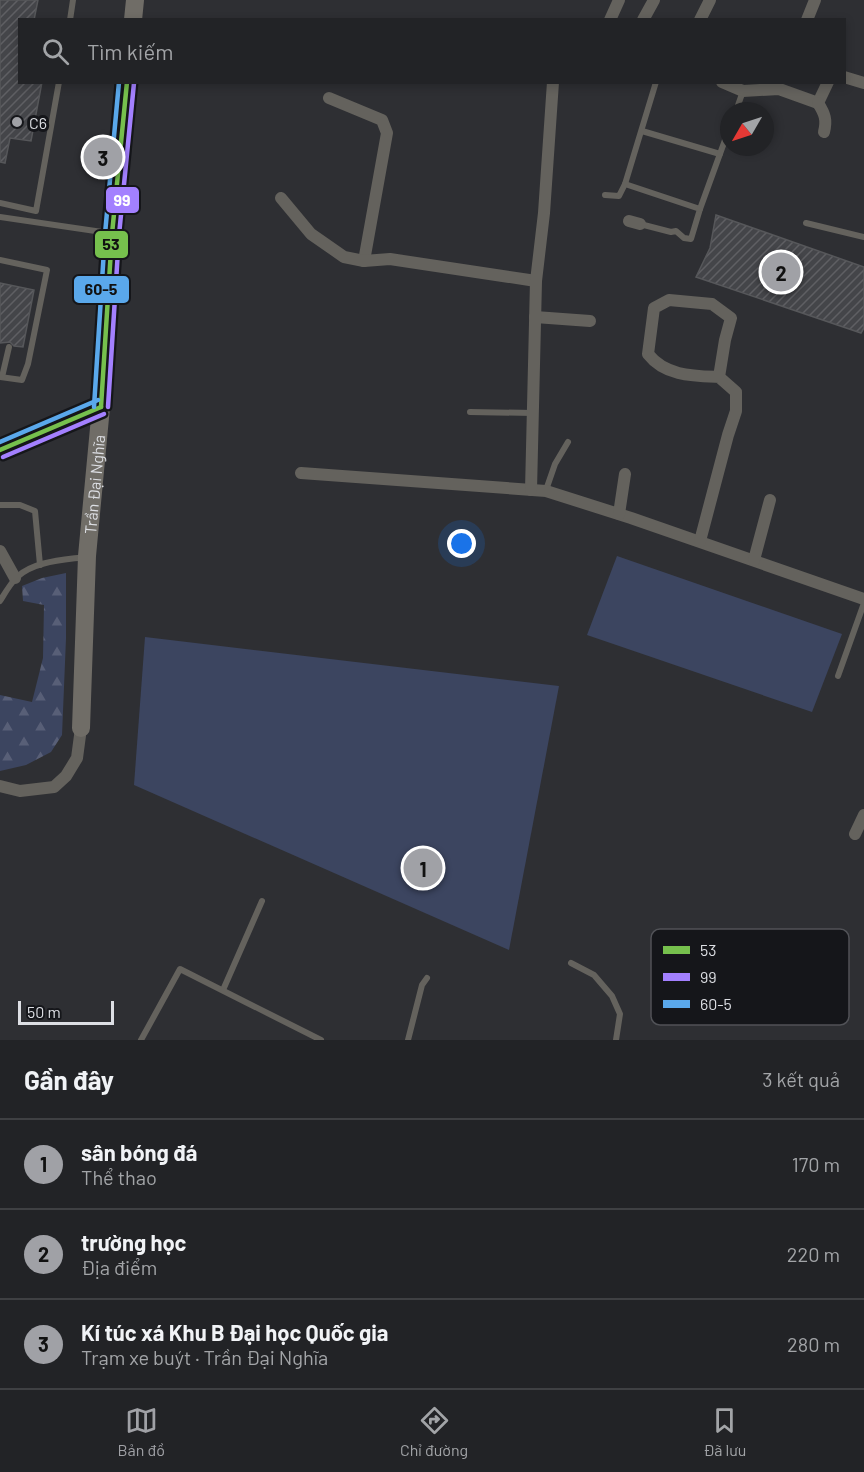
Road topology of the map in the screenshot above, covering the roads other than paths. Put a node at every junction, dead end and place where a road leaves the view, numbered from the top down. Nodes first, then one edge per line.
1 (73, 0) edge
2 (135, 0) edge
3 (619, 0) edge
4 (654, 0) edge
5 (711, 0) edge
6 (815, 0) edge
7 (70, 18) edge
8 (133, 18) edge
9 (611, 18) edge
10 (645, 18) edge
11 (701, 18) edge
12 (808, 18) edge
13 (846, 78) edge
14 (864, 83) edge
15 (59, 84) edge
16 (127, 84) edge
17 (552, 84) edge
18 (655, 84) edge
19 (727, 84) edge
20 (827, 84) edge
21 (743, 91) junction
22 (329, 98) dead end
23 (739, 102) edge
24 (818, 104) junction
25 (642, 131) junction
26 (824, 132) dead end
27 (720, 154) joint
28 (625, 184) junction
29 (605, 195) dead end
30 (281, 198) dead end
31 (0, 203) edge
32 (700, 208) junction
33 (0, 217) edge
34 (634, 223) dead end
35 (806, 224) dead end
36 (112, 234) junction
37 (864, 237) edge
38 (0, 260) edge
39 (364, 261) junction
40 (536, 281) junction
41 (535, 317) junction
42 (590, 321) dead end
43 (9, 347) dead end
44 (1, 377) edge
45 (718, 377) junction
46 (101, 407) junction
47 (470, 412) dead end
48 (533, 413) junction
49 (568, 442) dead end
50 (0, 450) edge
51 (301, 473) dead end
52 (625, 474) dead end
53 (531, 490) junction
54 (546, 491) junction
55 (770, 500) dead end
56 (0, 505) edge
57 (619, 514) junction
58 (700, 541) junction
59 (0, 551) edge
60 (87, 556) junction
61 (754, 560) junction
62 (40, 565) junction
63 (15, 578) junction
64 (864, 598) edge
65 (0, 601) edge
66 (864, 603) edge
67 (838, 676) dead end
68 (81, 728) joint
69 (0, 786) edge
70 (864, 815) edge
71 (855, 834) dead end
72 (262, 901) dead end
73 (572, 963) dead end
74 (427, 978) dead end
75 (223, 990) junction
76 (141, 1040) edge
77 (321, 1040) edge
78 (408, 1040) edge
79 (616, 1040) edge

1 - 7 lane
2 - 8 street
3 - 9 street
4 - 10 street
5 - 11 street
6 - 12 street
13 - 14 street
15 - 31 lane
16 - 36 street, Trần Đại Nghĩa
17 - 40 street
18 - 25 lane
19 - 21 street
20 - 24 street
21 - 23 lane
21 - 24 street
22 - 39 street
24 - 26 street
25 - 27 lane
25 - 28 lane
27 - 32 lane
28 - 29 lane
28 - 32 lane
30 - 39 street
32 - 34 lane
33 - 36 lane
35 - 37 lane
36 - 46 street, Trần Đại Nghĩa
38 - 44 lane
39 - 40 street
40 - 41 street
41 - 42 street
41 - 48 street
43 - 44 lane
45 - 45 street
45 - 58 street
46 - 50 lane
46 - 60 street, Trần Đại Nghĩa
47 - 48 lane
48 - 53 street
49 - 54 lane
51 - 53 street
52 - 57 street
53 - 54 street
54 - 57 street
55 - 61 street
56 - 62 lane
57 - 58 street
58 - 61 street
59 - 63 street
60 - 62 lane
60 - 68 street, Trần Đại Nghĩa
61 - 64 street
62 - 63 lane
63 - 65 lane
66 - 67 lane
68 - 69 street, Trần Đại Nghĩa
70 - 71 street
72 - 75 lane
73 - 79 lane
74 - 78 lane
75 - 76 lane
75 - 77 lane

